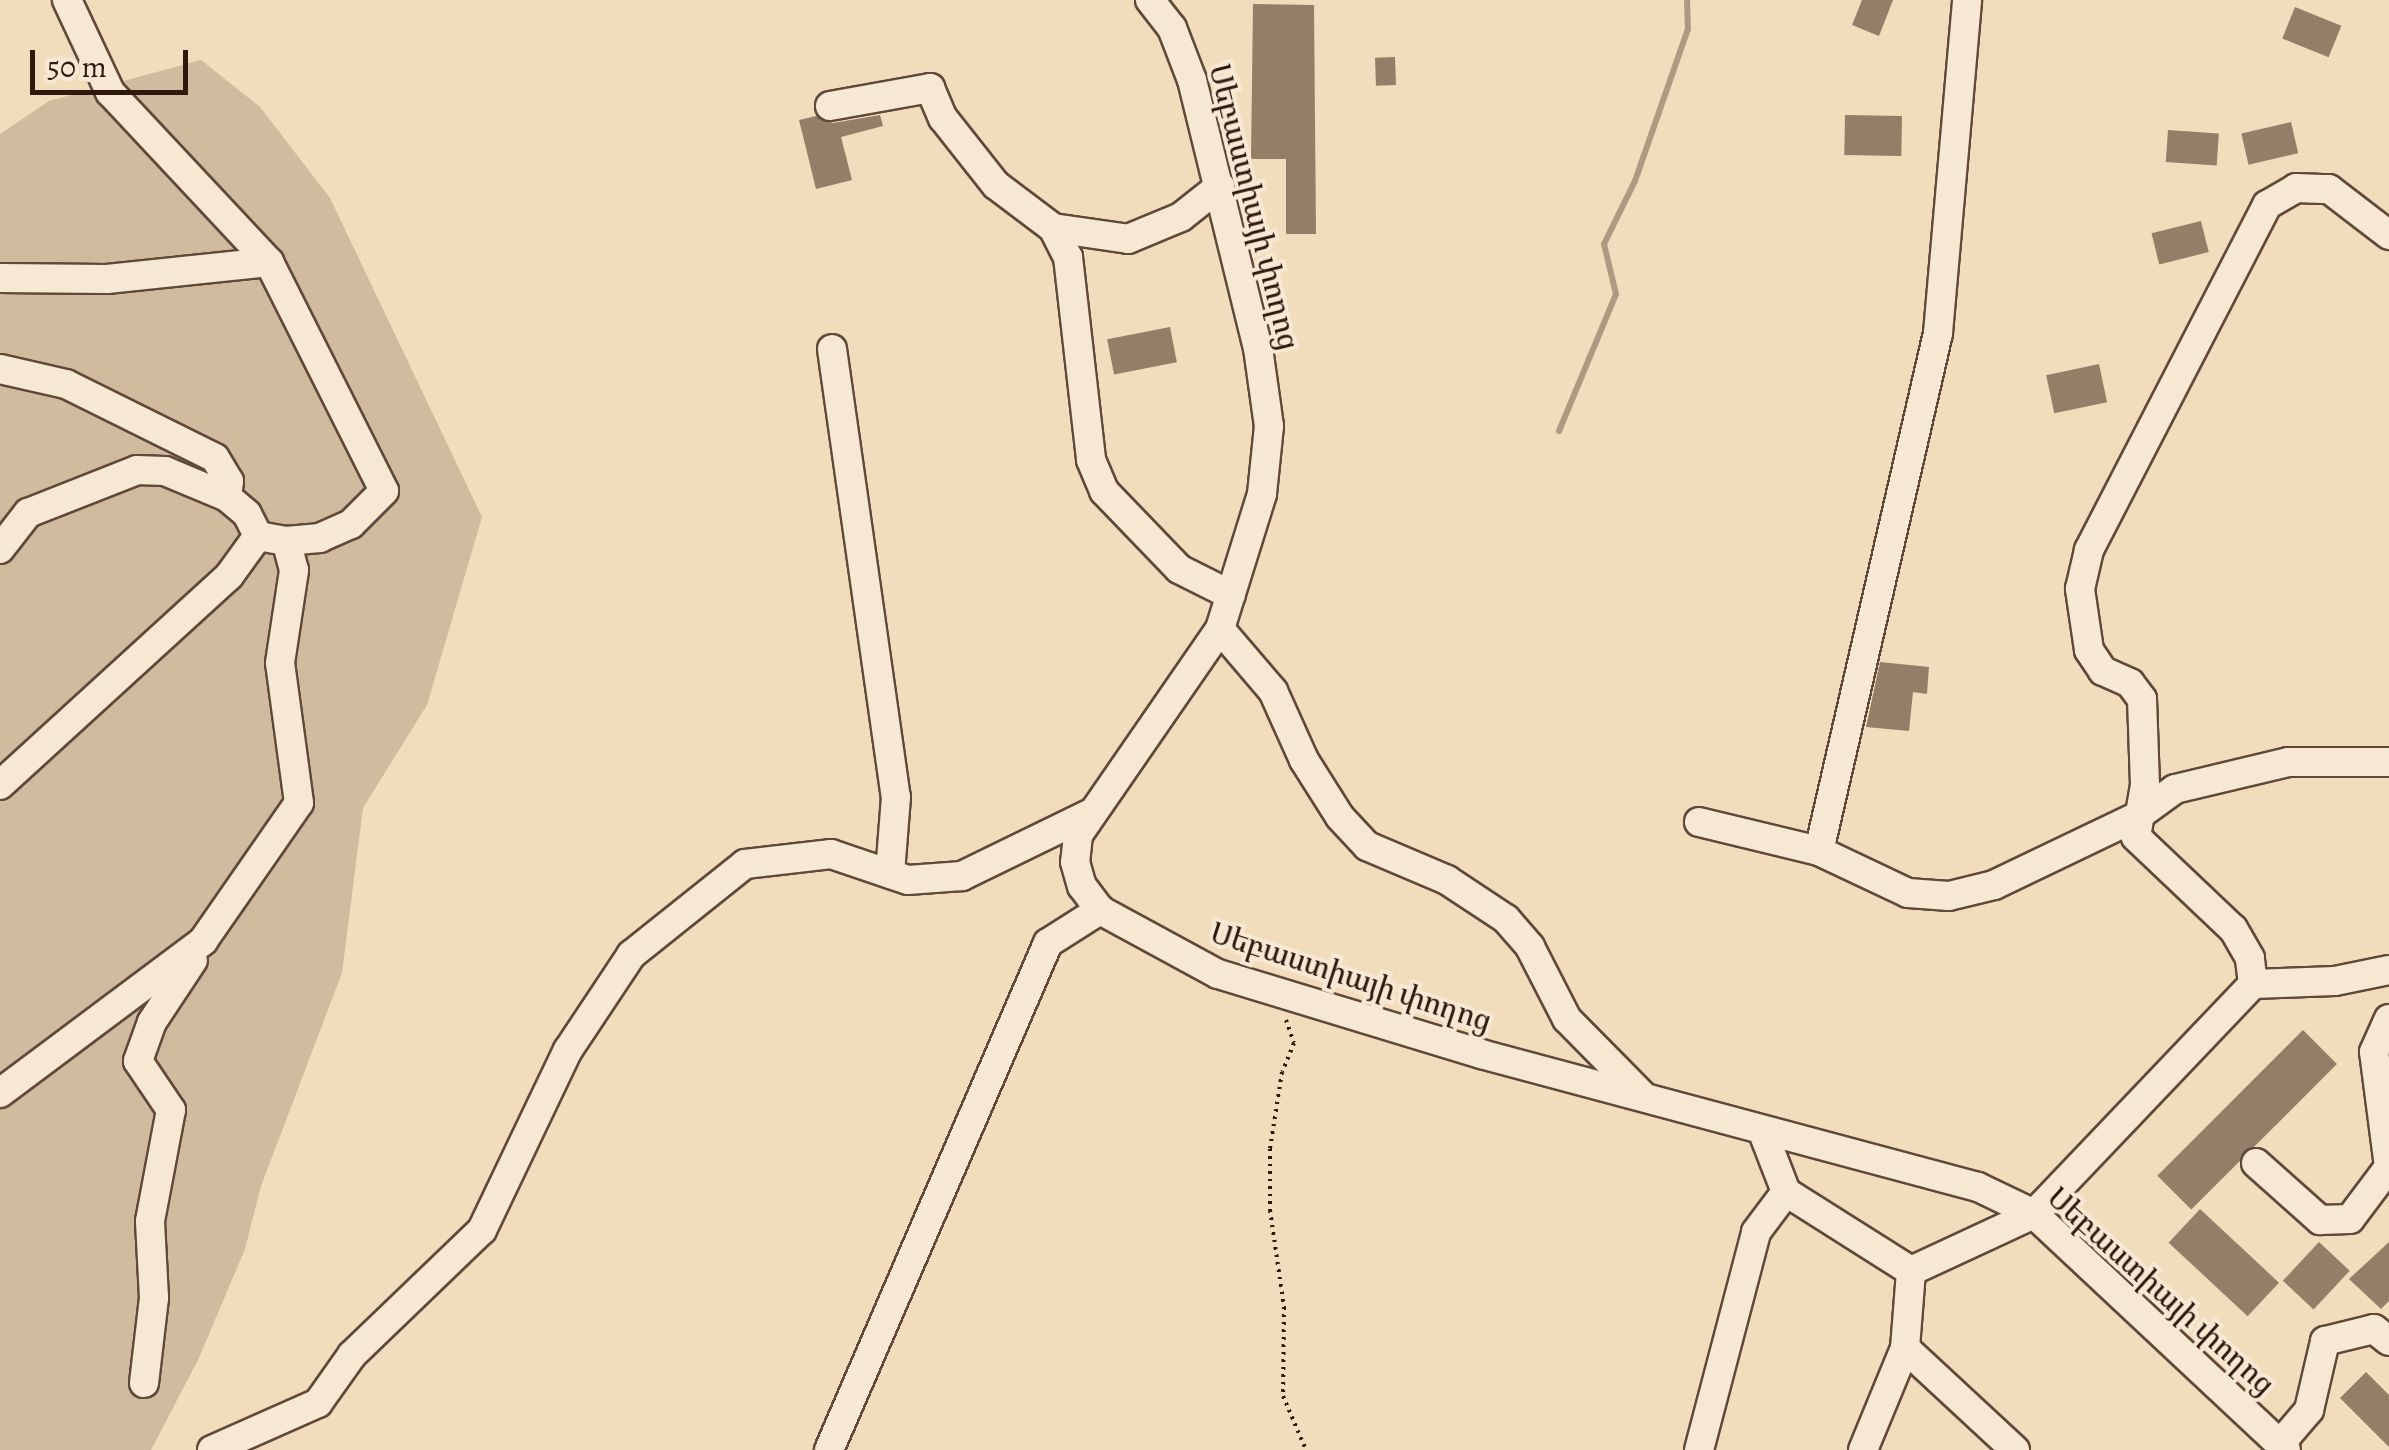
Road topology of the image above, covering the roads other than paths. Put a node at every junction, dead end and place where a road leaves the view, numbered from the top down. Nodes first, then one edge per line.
1 (67, 0) edge
2 (1150, 0) edge
3 (1967, 0) edge
4 (830, 106) dead end
5 (1220, 186) junction
6 (1054, 228) junction
7 (2389, 235) edge
8 (269, 262) junction
9 (0, 278) edge
10 (832, 349) dead end
11 (0, 369) edge
12 (226, 498) junction
13 (272, 538) junction
14 (0, 549) edge
15 (1231, 594) junction
16 (1220, 629) junction
17 (2389, 762) edge
18 (0, 785) edge
19 (1090, 814) junction
20 (2138, 816) junction
21 (1699, 822) dead end
22 (1820, 851) junction
23 (890, 874) junction
24 (1100, 910) junction
25 (203, 941) junction
26 (2389, 970) edge
27 (2253, 984) junction
28 (2389, 1019) edge
29 (0, 1093) edge
30 (1648, 1100) junction
31 (1762, 1130) junction
32 (2256, 1163) dead end
33 (1786, 1192) junction
34 (2034, 1214) junction
35 (1912, 1270) junction
36 (2389, 1341) edge
37 (1905, 1348) junction
38 (144, 1383) dead end
39 (2283, 1447) edge
40 (212, 1450) edge
41 (830, 1450) edge
42 (1699, 1450) edge
43 (1862, 1450) edge
44 (2015, 1450) edge

1 - 8 street
2 - 5 street, Սեբաստիայի փողոց
3 - 22 street
4 - 6 street
5 - 6 street
5 - 15 street, Սեբաստիայի փողոց
6 - 15 street
7 - 20 street
8 - 9 street
8 - 13 street
10 - 23 street
11 - 12 street
12 - 13 street
12 - 14 street
13 - 18 street
13 - 25 street
15 - 16 street, Սեբաստիայի փողոց
16 - 19 street, Սեբաստիայի փողոց
16 - 30 street
17 - 20 street
19 - 23 street
19 - 24 street, Սեբաստիայի փողոց
20 - 22 street
20 - 27 street
21 - 22 street
23 - 40 street
24 - 30 street, Սեբաստիայի փողոց
24 - 41 street
25 - 29 street
25 - 38 street
26 - 27 street
27 - 34 street
28 - 32 street
30 - 31 street, Սեբաստիայի փողոց
31 - 33 street
31 - 34 street, Սեբաստիայի փողոց
33 - 35 street
33 - 42 street
34 - 35 street
34 - 39 street, Սեբաստիայի փողոց
35 - 37 street
36 - 39 street
37 - 43 street
37 - 44 street

